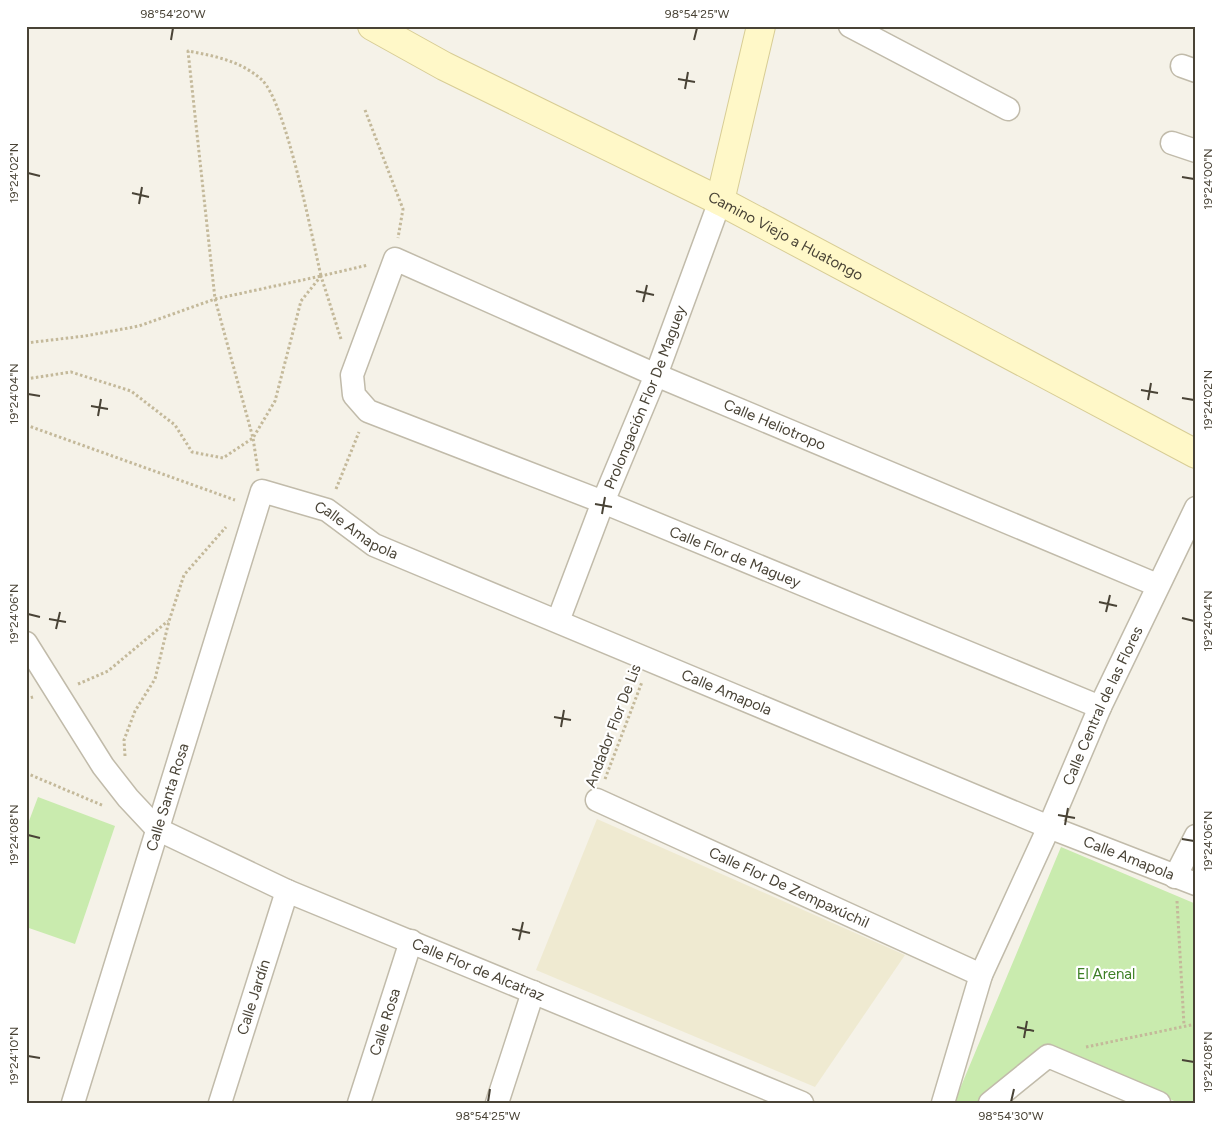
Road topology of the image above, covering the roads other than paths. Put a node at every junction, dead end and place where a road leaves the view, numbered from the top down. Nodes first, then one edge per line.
1 (372, 26) edge
2 (760, 26) edge
3 (850, 26) edge
4 (1008, 109) dead end
5 (1172, 143) dead end
6 (1196, 151) edge
7 (720, 201) junction
8 (656, 375) junction
9 (368, 411) joint
10 (1196, 454) edge
11 (262, 491) joint
12 (603, 502) junction
13 (1196, 508) edge
14 (1157, 585) junction
15 (558, 621) junction
16 (26, 642) edge
17 (1100, 707) junction
18 (597, 800) road end
19 (1050, 827) junction
20 (157, 829) junction
21 (1196, 836) edge
22 (1186, 880) edge
23 (287, 891) junction
24 (411, 941) junction
25 (982, 975) junction
26 (533, 992) junction
27 (73, 1103) edge
28 (220, 1103) edge
29 (359, 1103) edge
30 (497, 1103) edge
31 (802, 1103) edge
32 (943, 1103) edge
33 (990, 1103) edge
34 (1159, 1103) edge

1 - 7 main road, Camino Viejo a Huatongo
2 - 7 main road
3 - 4 street
5 - 6 street
7 - 8 street, Prolongación Flor De Maguey
7 - 10 main road, Camino Viejo a Huatongo
8 - 9 street, Calle Heliotropo
8 - 12 street, Prolongación Flor De Maguey
8 - 14 street, Calle Heliotropo
9 - 12 street, Calle Flor de Maguey
11 - 15 street, Calle Amapola
11 - 20 street, Calle Santa Rosa
12 - 15 street, Prolongación Flor De Maguey
12 - 17 street, Calle Flor de Maguey
13 - 14 street, Calle Central de las Flores
14 - 17 street, Calle Central de las Flores
15 - 19 street, Calle Amapola
16 - 20 street
17 - 19 street, Calle Central de las Flores
18 - 25 street, Calle Flor De Zempaxúchil
19 - 22 street, Calle Amapola
19 - 25 street, Calle Central de las Flores
20 - 23 street, Calle Flor de Alcatraz
20 - 27 street, Calle Santa Rosa
21 - 22 street
23 - 24 street, Calle Flor de Alcatraz
23 - 28 street, Calle Jardín
24 - 26 street, Calle Flor de Alcatraz
24 - 29 street, Calle Rosa
25 - 32 street, Calle Central de las Flores
26 - 30 street
26 - 31 street, Calle Flor de Alcatraz
33 - 34 street

